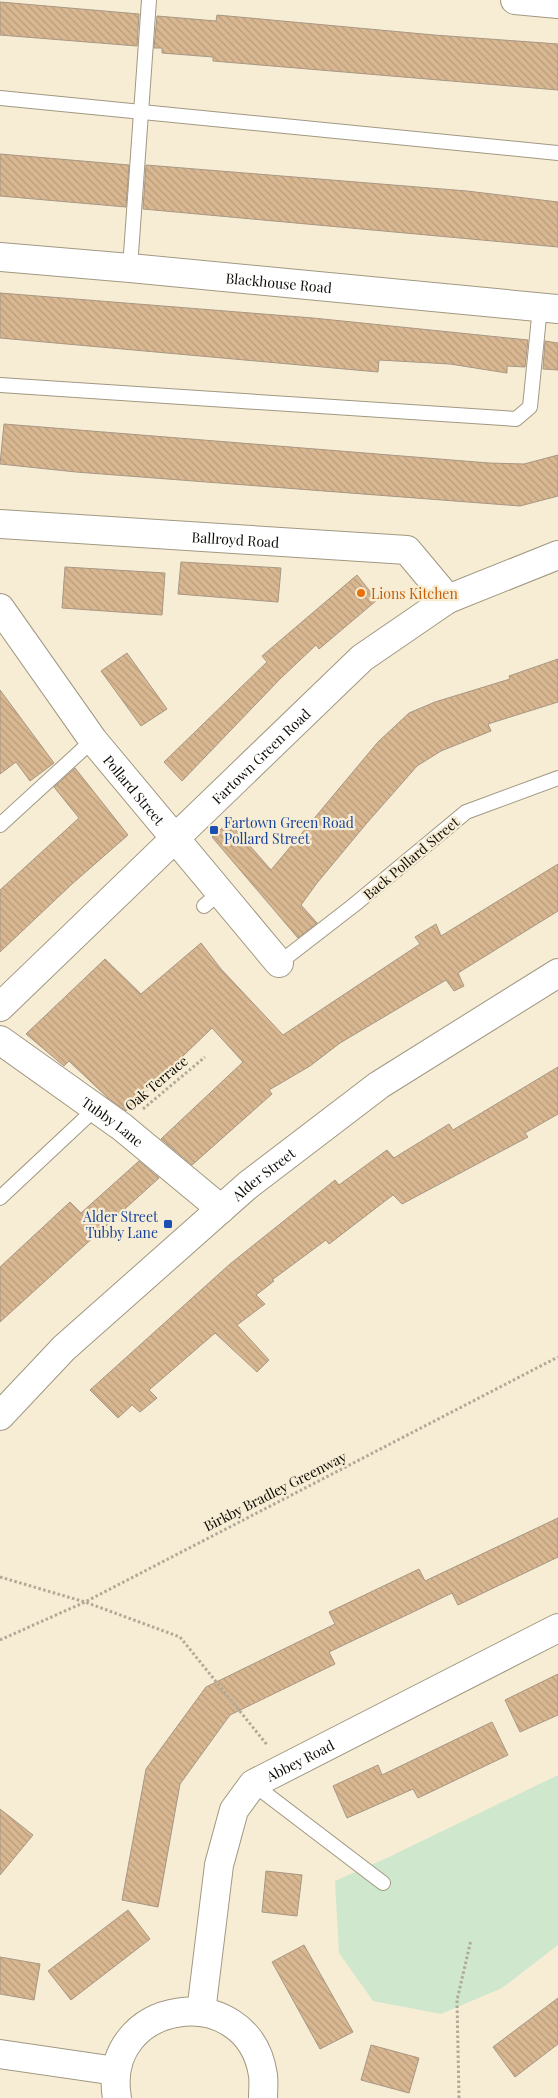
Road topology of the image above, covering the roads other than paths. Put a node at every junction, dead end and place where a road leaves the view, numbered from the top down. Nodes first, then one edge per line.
1 (149, 0) edge
2 (516, 0) edge
3 (558, 4) edge
4 (0, 98) edge
5 (141, 110) junction
6 (558, 153) edge
7 (0, 257) edge
8 (130, 268) junction
9 (549, 308) edge
10 (0, 385) edge
11 (0, 524) edge
12 (558, 555) edge
13 (448, 599) junction
14 (0, 608) edge
15 (93, 740) junction
16 (558, 778) edge
17 (0, 825) edge
18 (173, 839) junction
19 (279, 963) joint
20 (558, 973) edge
21 (0, 1008) edge
22 (0, 1040) edge
23 (95, 1109) junction
24 (0, 1198) edge
25 (221, 1209) junction
26 (0, 1416) edge
27 (558, 1628) edge
28 (252, 1784) junction
29 (383, 1883) dead end
30 (201, 2012) junction
31 (0, 2054) edge
32 (116, 2071) junction
33 (117, 2098) edge
34 (263, 2098) edge

1 - 5 lane
2 - 3 street
4 - 5 lane
5 - 6 lane
5 - 8 lane
7 - 8 street, Blackhouse Road
8 - 9 street, Blackhouse Road
9 - 10 lane
11 - 13 street, Ballroyd Road
12 - 13 street, Fartown Green Road
13 - 18 street, Fartown Green Road
14 - 15 street, Pollard Street
15 - 17 lane
15 - 18 street, Pollard Street
16 - 19 lane, Back Pollard Street
18 - 19 street, Pollard Street
18 - 21 street, Fartown Green Road
20 - 25 street, Alder Street
22 - 23 street, Tubby Lane
23 - 24 lane
23 - 25 street, Tubby Lane
25 - 26 street, Alder Street
27 - 28 street, Abbey Road
28 - 29 lane
28 - 30 street, Abbey Road
30 - 32 street
30 - 34 street
31 - 32 street
32 - 33 street

